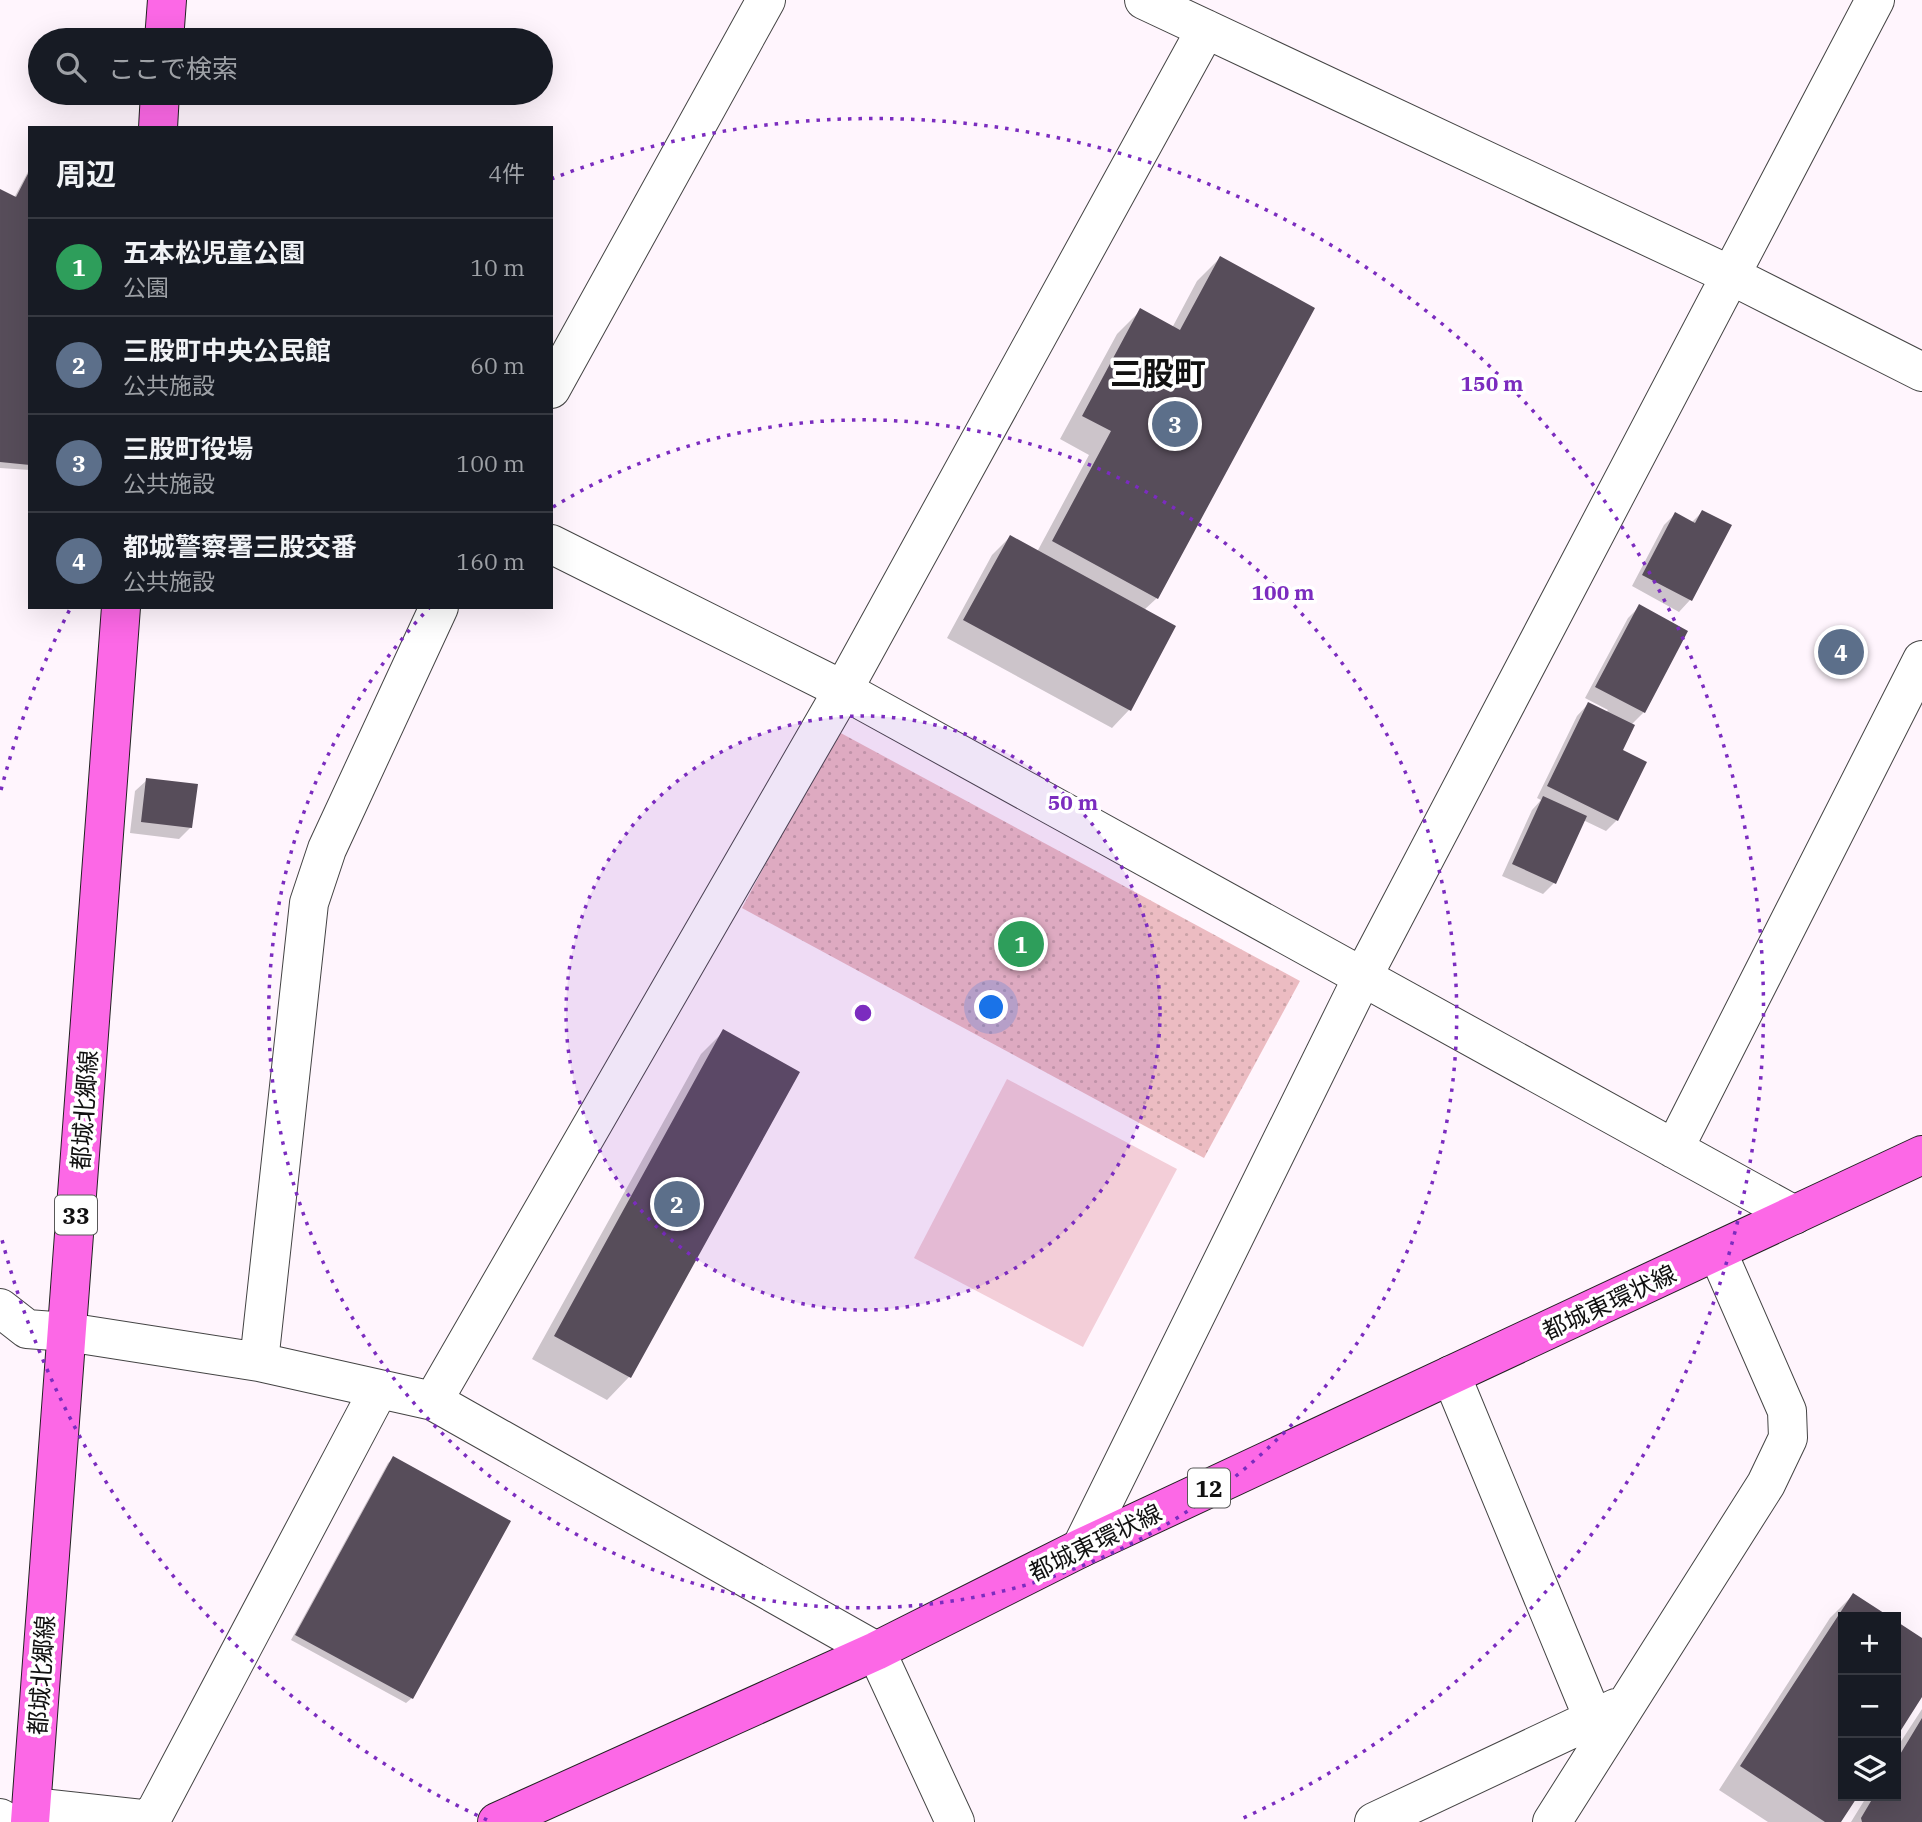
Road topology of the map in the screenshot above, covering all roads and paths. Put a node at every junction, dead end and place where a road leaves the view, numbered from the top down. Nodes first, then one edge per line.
1 (167, 0) edge
2 (766, 0) edge
3 (1875, 0) edge
4 (1148, 1) edge
5 (165, 28) edge
6 (1206, 29) junction
7 (159, 105) edge
8 (158, 126) edge
9 (1730, 275) junction
10 (1922, 372) edge
11 (553, 385) edge
12 (553, 545) edge
13 (121, 609) edge
14 (438, 609) edge
15 (1922, 660) edge
16 (843, 690) junction
17 (1362, 978) junction
18 (1674, 1149) junction
19 (1922, 1155) edge
20 (1794, 1215) junction
21 (1717, 1251) junction
22 (0, 1308) edge
23 (67, 1332) junction
24 (259, 1362) junction
25 (1451, 1375) junction
26 (379, 1389) junction
27 (433, 1401) junction
28 (1081, 1548) junction
29 (876, 1651) junction
30 (1628, 1703) junction
31 (1594, 1718) junction
32 (17, 1817) edge
33 (152, 1821) edge
34 (497, 1822) edge
35 (955, 1822) edge
36 (1374, 1822) edge
37 (1552, 1822) edge

1 - 5 main road
2 - 11 street
3 - 9 street
4 - 6 street
6 - 9 street
6 - 16 street
7 - 8 main road
9 - 10 street
9 - 17 street
12 - 16 street
13 - 23 main road, 都城北郷線 / 33
14 - 24 street
15 - 18 street
16 - 17 street
16 - 27 street
17 - 18 street
17 - 28 street
18 - 20 street
19 - 20 main road, 都城東環状線 / 12
20 - 21 main road, 都城東環状線 / 12
21 - 25 main road, 都城東環状線 / 12
21 - 30 street
22 - 23 street
23 - 24 street
23 - 32 main road, 都城北郷線 / 33
24 - 26 street
25 - 28 main road, 都城東環状線 / 12
25 - 31 street
26 - 27 street
26 - 33 street
27 - 29 street
28 - 29 main road, 都城東環状線 / 12
29 - 34 main road, 都城東環状線 / 12
29 - 35 street
30 - 31 street
30 - 37 street
31 - 36 street
32 - 33 street

